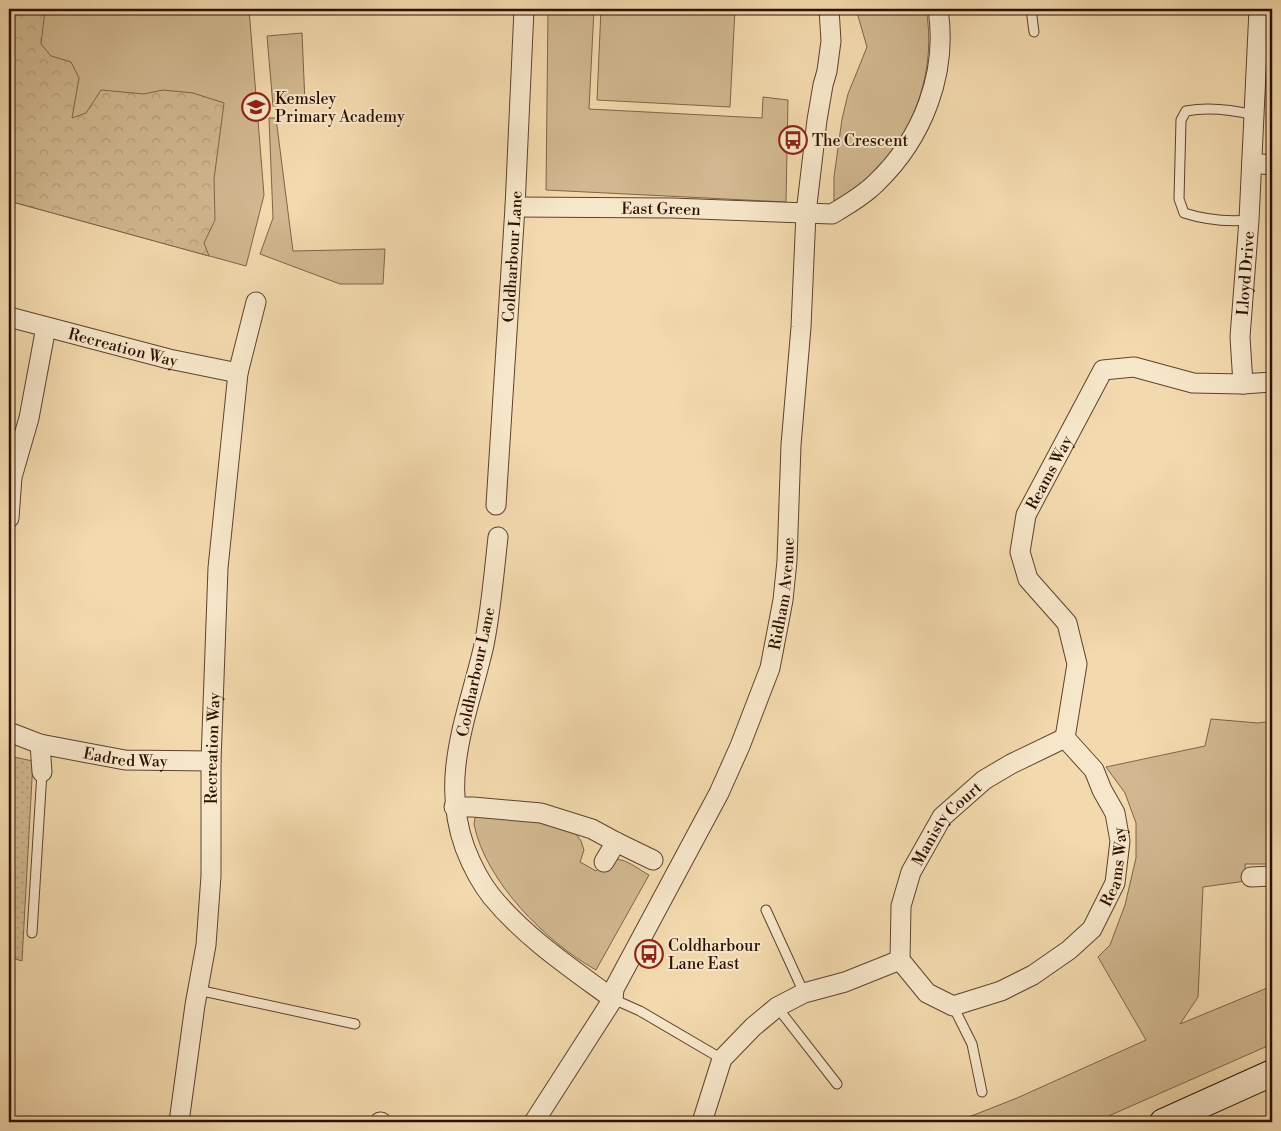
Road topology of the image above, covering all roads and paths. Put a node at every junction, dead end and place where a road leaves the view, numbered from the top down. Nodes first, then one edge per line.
1 (524, 9) edge
2 (829, 9) edge
3 (938, 9) edge
4 (1031, 9) edge
5 (1259, 9) edge
6 (1034, 32) dead end
7 (1254, 115) junction
8 (1252, 163) junction
9 (1272, 165) edge
10 (515, 207) junction
11 (806, 214) junction
12 (1249, 220) junction
13 (256, 302) dead end
14 (9, 317) edge
15 (46, 327) junction
16 (238, 373) junction
17 (1272, 382) edge
18 (1244, 384) junction
19 (496, 505) dead end
20 (9, 518) edge
21 (498, 537) dead end
22 (9, 732) edge
23 (1065, 738) junction
24 (40, 744) junction
25 (211, 761) junction
26 (42, 772) joint
27 (454, 808) junction
28 (616, 842) junction
29 (654, 860) dead end
30 (604, 862) dead end
31 (1272, 876) edge
32 (1251, 877) dead end
33 (766, 910) dead end
34 (32, 933) dead end
35 (900, 960) junction
36 (198, 990) junction
37 (804, 993) junction
38 (613, 999) junction
39 (953, 1006) junction
40 (777, 1007) junction
41 (355, 1024) dead end
42 (722, 1059) junction
43 (1272, 1073) edge
44 (837, 1084) dead end
45 (982, 1092) dead end
46 (179, 1122) edge
47 (534, 1122) edge
48 (702, 1122) edge
49 (1163, 1122) edge

1 - 10 street, Coldharbour Lane
2 - 11 street, Ridham Avenue
3 - 11 street
4 - 6 lane
5 - 7 street, Lloyd Drive
7 - 8 street, Lloyd Drive
7 - 12 lane
8 - 9 street
8 - 12 street, Lloyd Drive
10 - 11 street, East Green
10 - 19 street, Coldharbour Lane
11 - 38 street, Ridham Avenue
12 - 18 street, Lloyd Drive
13 - 16 street, Recreation Way
14 - 15 street, Recreation Way
15 - 16 street, Recreation Way
15 - 20 street
16 - 25 street, Recreation Way
17 - 18 street
18 - 23 street, Reams Way
21 - 27 street, Coldharbour Lane
22 - 24 street, Eadred Way
23 - 35 street, Manisty Court
23 - 39 street, Reams Way
24 - 25 street, Eadred Way
24 - 26 street
25 - 36 street, Recreation Way
26 - 34 lane
27 - 28 street
27 - 38 street, Coldharbour Lane
28 - 29 street
28 - 30 street
31 - 32 street
33 - 37 lane
35 - 37 street
35 - 39 street
36 - 41 lane
36 - 46 street, Recreation Way
37 - 40 street
38 - 42 lane
38 - 47 street, Ridham Avenue
39 - 45 lane
40 - 42 street
40 - 44 lane
42 - 48 street
43 - 49 main road

